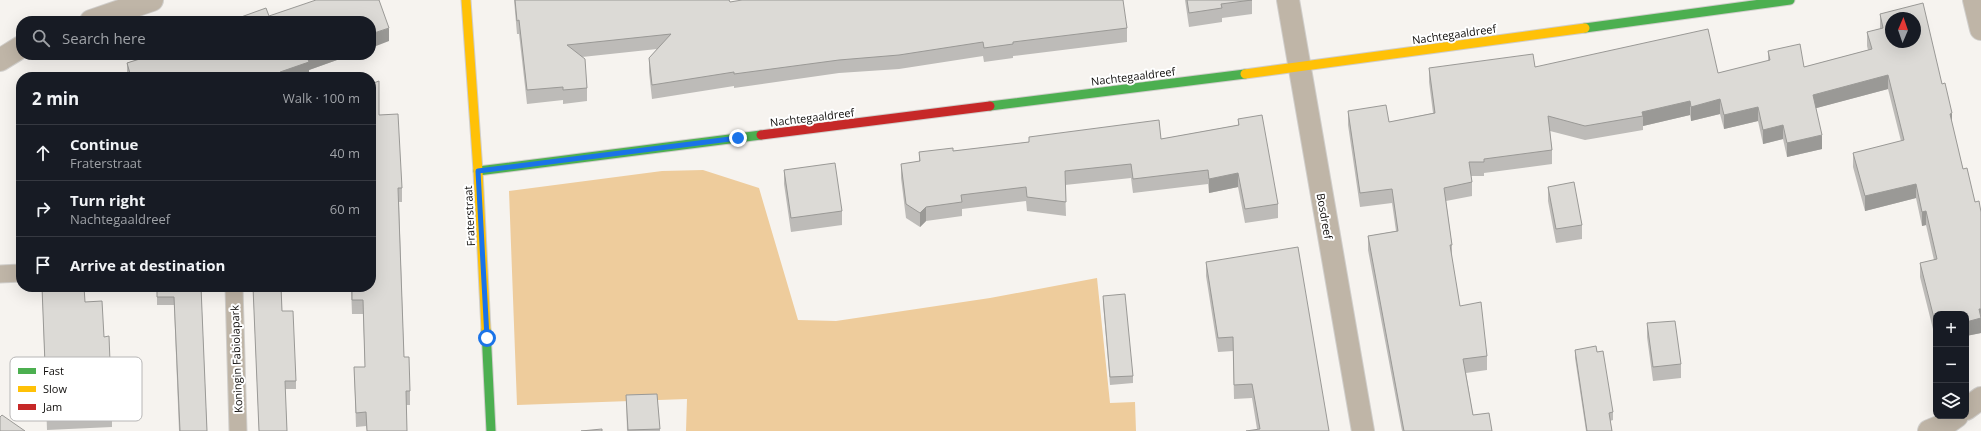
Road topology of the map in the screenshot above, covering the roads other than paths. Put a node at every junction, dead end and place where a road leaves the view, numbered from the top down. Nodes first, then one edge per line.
1 (152, 0) edge
2 (466, 0) edge
3 (1288, 0) edge
4 (1790, 0) edge
5 (1974, 0) edge
6 (106, 16) edge
7 (1981, 29) edge
8 (16, 50) edge
9 (0, 60) edge
10 (1299, 67) junction
11 (478, 171) junction
12 (16, 273) edge
13 (0, 274) edge
14 (234, 292) edge
15 (1981, 398) edge
16 (1969, 407) edge
17 (1953, 419) edge
18 (238, 431) edge
19 (491, 431) edge
20 (1363, 431) edge
21 (1929, 431) edge

1 - 6 street
2 - 11 street, Fraterstraat
3 - 10 street, Bosdreef
4 - 10 street, Nachtegaaldreef
5 - 7 street
8 - 9 street
10 - 11 street, Nachtegaaldreef
10 - 20 street, Bosdreef
11 - 19 street, Fraterstraat
12 - 13 lane
14 - 18 lane, Koningin Fabiolapark
15 - 16 street
17 - 21 street

